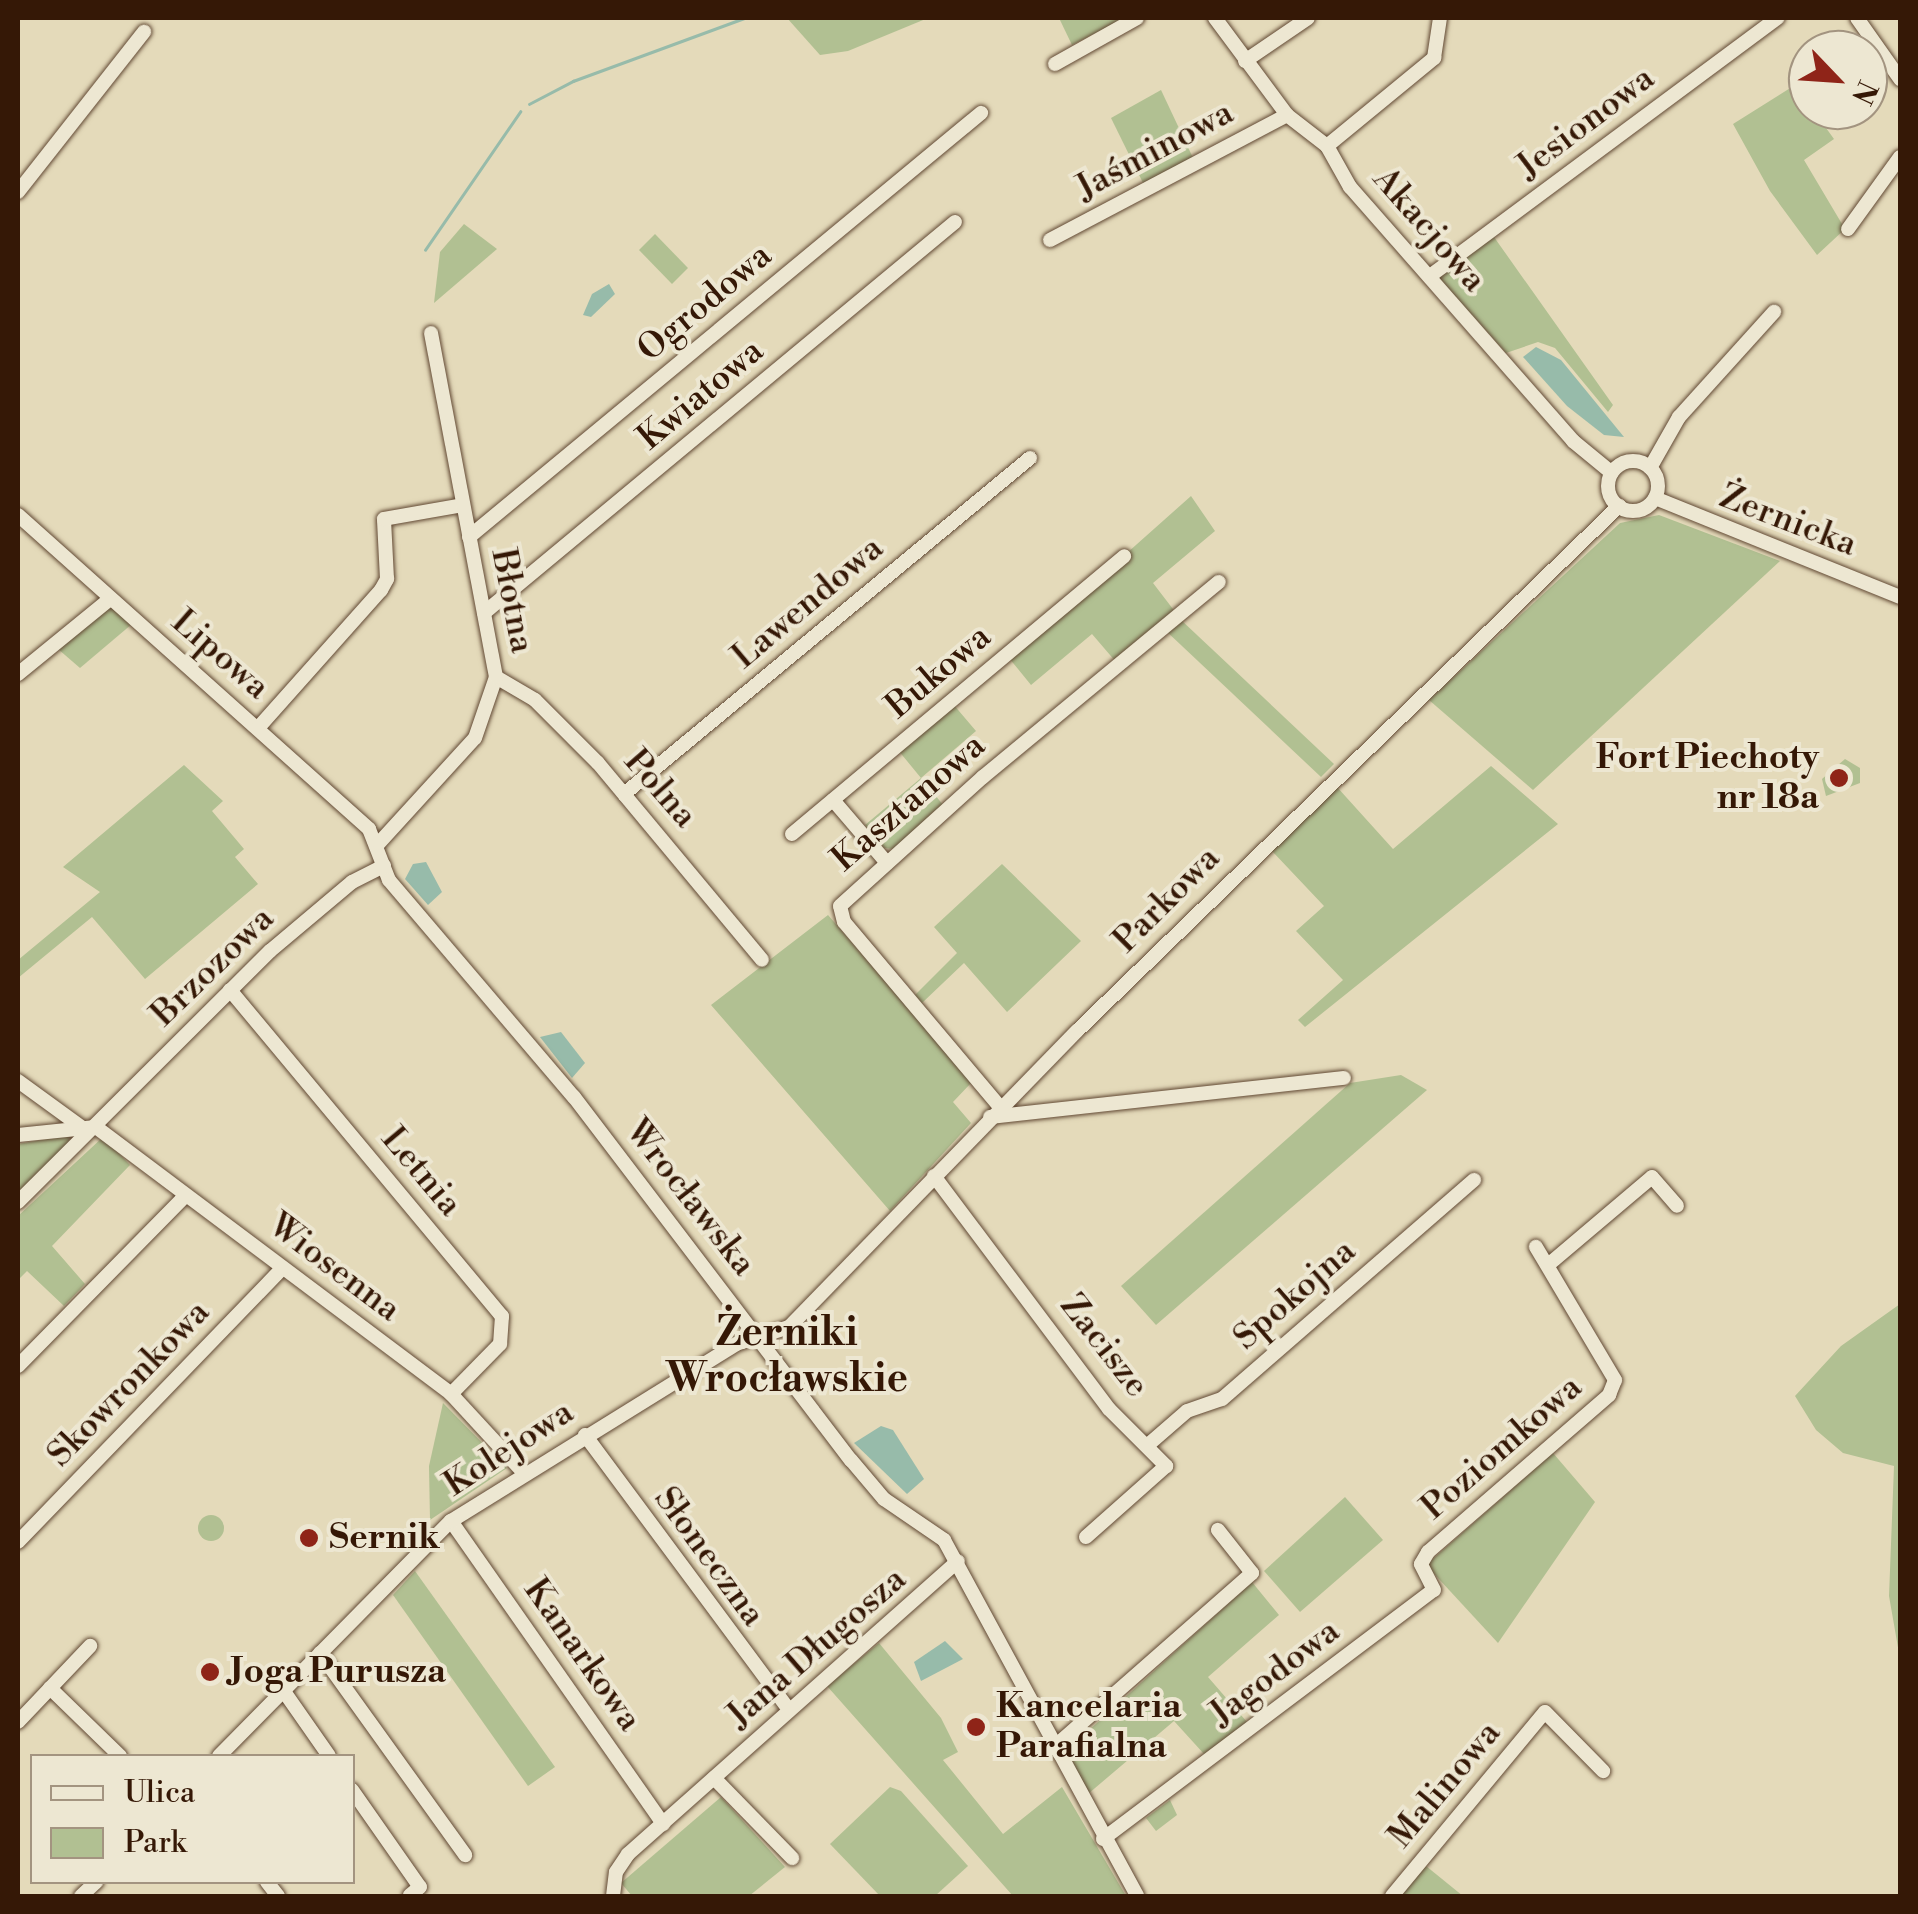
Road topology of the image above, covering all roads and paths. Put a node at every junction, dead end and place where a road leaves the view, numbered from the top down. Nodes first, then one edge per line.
1 (1137, 18) edge
2 (1215, 18) edge
3 (1308, 18) edge
4 (1440, 18) edge
5 (1778, 18) edge
6 (1857, 18) edge
7 (144, 32) dead end
8 (1245, 61) junction
9 (1055, 64) dead end
10 (1900, 79) edge
11 (981, 113) dead end
12 (1287, 114) junction
13 (1327, 146) junction
14 (1900, 157) edge
15 (18, 192) edge
16 (955, 222) dead end
17 (1848, 229) dead end
18 (1050, 240) dead end
19 (1430, 276) junction
20 (1774, 312) dead end
21 (431, 333) dead end
22 (1030, 458) dead end
23 (1650, 468) junction
24 (1612, 473) junction
25 (1655, 498) junction
26 (463, 505) junction
27 (1619, 506) junction
28 (18, 515) edge
29 (469, 538) junction
30 (1124, 556) dead end
31 (1219, 582) dead end
32 (1900, 597) edge
33 (110, 599) junction
34 (484, 614) junction
35 (18, 674) edge
36 (496, 676) junction
37 (258, 728) junction
38 (624, 794) junction
39 (833, 800) junction
40 (792, 834) dead end
41 (380, 843) junction
42 (887, 863) junction
43 (384, 866) junction
44 (762, 960) dead end
45 (230, 990) junction
46 (1344, 1078) dead end
47 (18, 1081) edge
48 (995, 1112) junction
49 (80, 1126) junction
50 (96, 1127) junction
51 (18, 1136) edge
52 (934, 1176) junction
53 (1474, 1180) dead end
54 (184, 1196) junction
55 (18, 1202) edge
56 (1676, 1206) dead end
57 (1536, 1247) dead end
58 (1548, 1265) junction
59 (283, 1268) junction
60 (762, 1338) junction
61 (18, 1366) edge
62 (451, 1394) junction
63 (585, 1435) junction
64 (1149, 1444) junction
65 (523, 1472) junction
66 (451, 1521) junction
67 (1218, 1530) dead end
68 (1086, 1536) dead end
69 (18, 1542) edge
70 (958, 1561) junction
71 (1434, 1590) joint
72 (90, 1646) dead end
73 (320, 1653) junction
74 (50, 1688) junction
75 (284, 1690) junction
76 (789, 1710) junction
77 (18, 1722) edge
78 (1053, 1748) junction
79 (118, 1754) edge
80 (220, 1754) edge
81 (328, 1754) edge
82 (1603, 1770) dead end
83 (714, 1778) junction
84 (355, 1795) edge
85 (662, 1824) junction
86 (1104, 1838) junction
87 (465, 1855) dead end
88 (792, 1858) dead end
89 (415, 1891) edge
90 (613, 1896) edge
91 (1137, 1896) edge
92 (1392, 1896) edge

1 - 9 street
2 - 8 street, Akacjowa
3 - 8 street
4 - 13 street
5 - 19 street, Jesionowa
6 - 10 street
7 - 15 street
8 - 12 street, Akacjowa
11 - 29 street, Ogrodowa
12 - 13 street, Akacjowa
12 - 18 street, Jaśminowa
13 - 19 street, Akacjowa
14 - 17 street
16 - 34 street, Kwiatowa
19 - 24 street, Akacjowa
20 - 23 street
21 - 26 street, Błotna
22 - 38 street, Lawendowa
23 - 24 street
23 - 25 street
24 - 27 street
25 - 27 street
25 - 32 street, Żernicka
26 - 29 street, Błotna
26 - 37 street
27 - 48 street, Parkowa
28 - 33 street, Lipowa
29 - 34 street, Błotna
30 - 39 street, Bukowa
31 - 42 street, Kasztanowa
33 - 35 street
33 - 37 street, Lipowa
34 - 36 street, Błotna
36 - 38 street, Polna
36 - 41 street, Błotna
37 - 41 street, Lipowa
38 - 44 street, Polna
39 - 40 street, Bukowa
39 - 42 street
41 - 43 street, Wrocławska
42 - 48 street, Kasztanowa
43 - 45 street, Brzozowa
43 - 60 street, Wrocławska
45 - 50 street, Brzozowa
45 - 62 street, Letnia
46 - 48 street
47 - 49 street
48 - 52 street, Parkowa
49 - 50 street
49 - 51 street
50 - 54 street, Wiosenna
50 - 55 street, Brzozowa
52 - 60 street, Parkowa
52 - 64 street, Zacisze
53 - 64 street, Spokojna
54 - 59 street, Wiosenna
54 - 61 street
56 - 58 street
57 - 58 street, Poziomkowa
58 - 71 street, Poziomkowa
59 - 62 street, Wiosenna
59 - 69 street, Skowronkowa
60 - 63 street, Kolejowa
60 - 70 street, Wrocławska
62 - 65 street, Wiosenna
63 - 65 street, Kolejowa
63 - 76 street, Słoneczna
64 - 68 street, Zacisze
65 - 66 street, Kolejowa
66 - 73 street, Kolejowa
66 - 85 street, Kanarkowa
67 - 78 street
70 - 76 street, Jana Długosza
70 - 78 street, Wrocławska
71 - 86 street, Jagodowa
72 - 74 street
73 - 75 street, Kolejowa
73 - 87 street
74 - 77 street
74 - 79 street
75 - 80 street, Kolejowa
75 - 81 street
76 - 83 street, Jana Długosza
78 - 86 street, Wrocławska
82 - 92 street, Malinowa
83 - 85 street, Jana Długosza
83 - 88 street
84 - 89 street
85 - 90 street, Jana Długosza
86 - 91 street, Wrocławska

